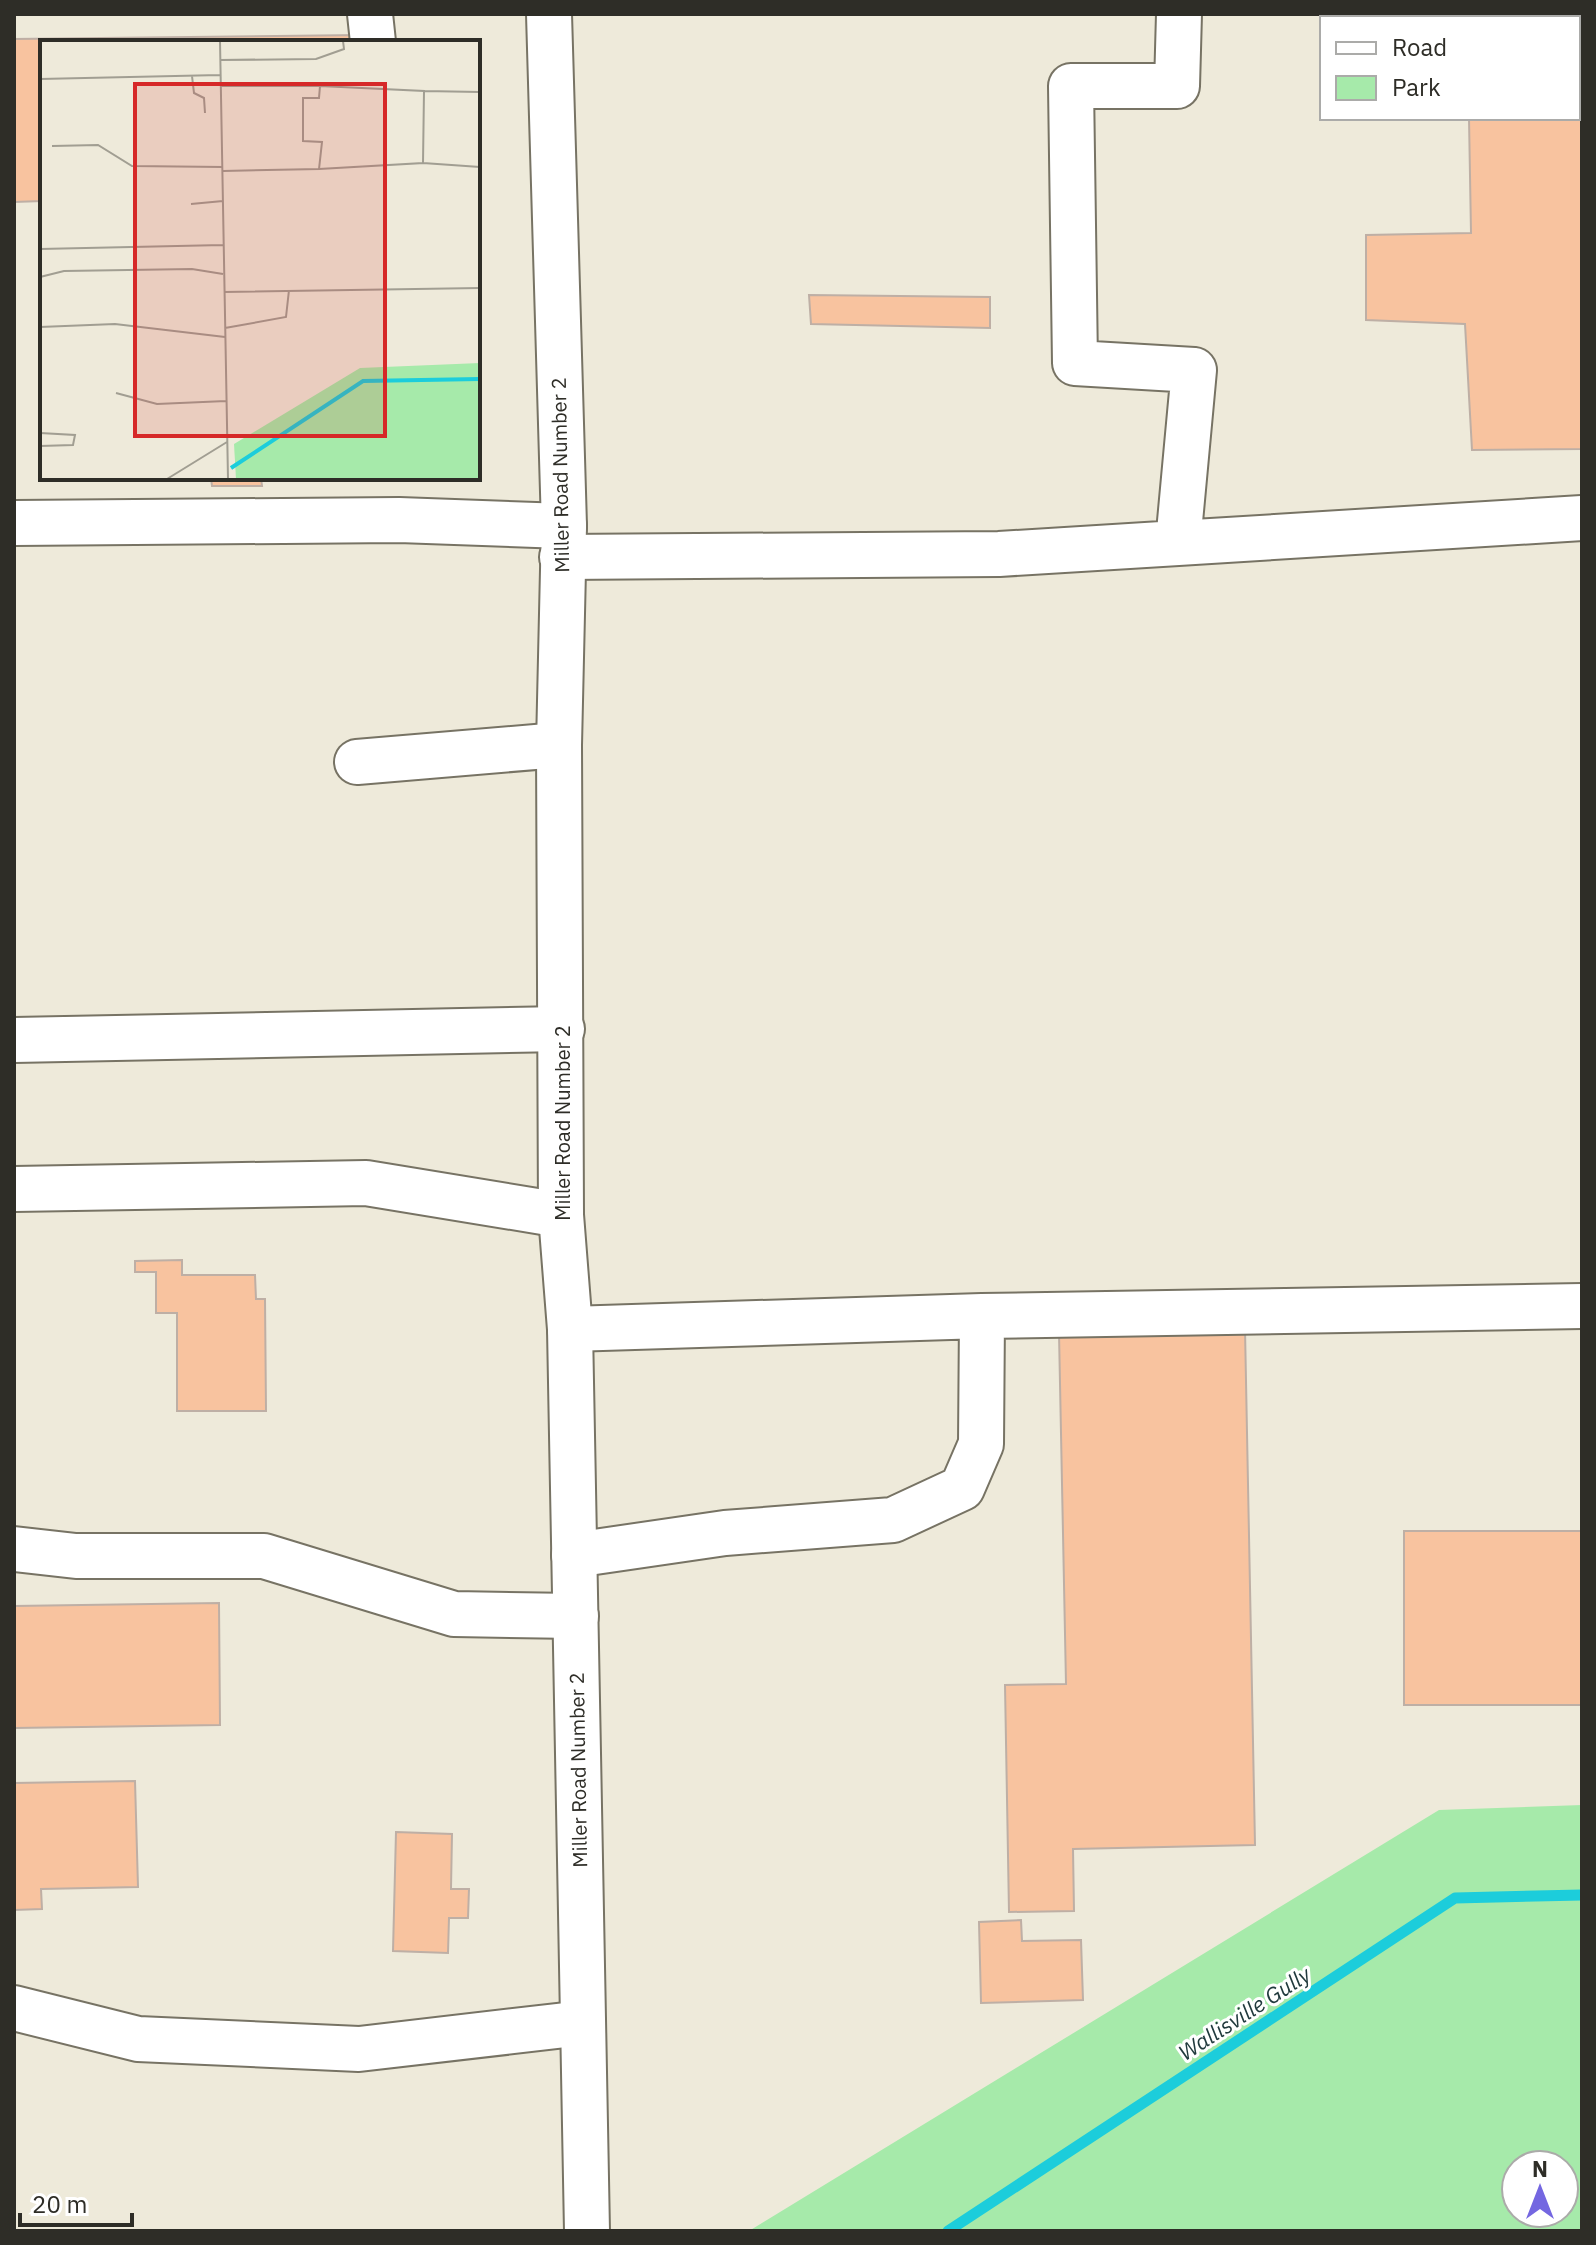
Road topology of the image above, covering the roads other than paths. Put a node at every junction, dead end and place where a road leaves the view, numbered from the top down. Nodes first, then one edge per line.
1 (370, 14) edge
2 (549, 14) edge
3 (1179, 14) edge
4 (1484, 14) edge
5 (1582, 16) edge
6 (373, 40) edge
7 (1582, 518) edge
8 (14, 523) edge
9 (563, 541) junction
10 (1178, 543) junction
11 (559, 745) junction
12 (357, 762) dead end
13 (562, 1029) junction
14 (14, 1040) edge
15 (14, 1189) edge
16 (561, 1215) junction
17 (1582, 1306) edge
18 (982, 1316) junction
19 (570, 1329) junction
20 (14, 1549) edge
21 (574, 1555) junction
22 (576, 1616) junction
23 (14, 2008) edge
24 (583, 2023) junction
25 (587, 2231) edge

1 - 6 main road
2 - 9 main road, Miller Road Number 2
3 - 10 main road
4 - 5 main road
7 - 10 main road
8 - 9 main road
9 - 10 main road
9 - 11 main road, Miller Road Number 2
11 - 12 main road
11 - 13 main road, Miller Road Number 2
13 - 14 main road
13 - 16 main road, Miller Road Number 2
15 - 16 main road
16 - 19 main road, Miller Road Number 2
17 - 18 main road
18 - 19 main road
18 - 21 main road
19 - 21 main road, Miller Road Number 2
20 - 22 main road
21 - 22 main road, Miller Road Number 2
22 - 24 main road, Miller Road Number 2
23 - 24 main road
24 - 25 main road, Miller Road Number 2

